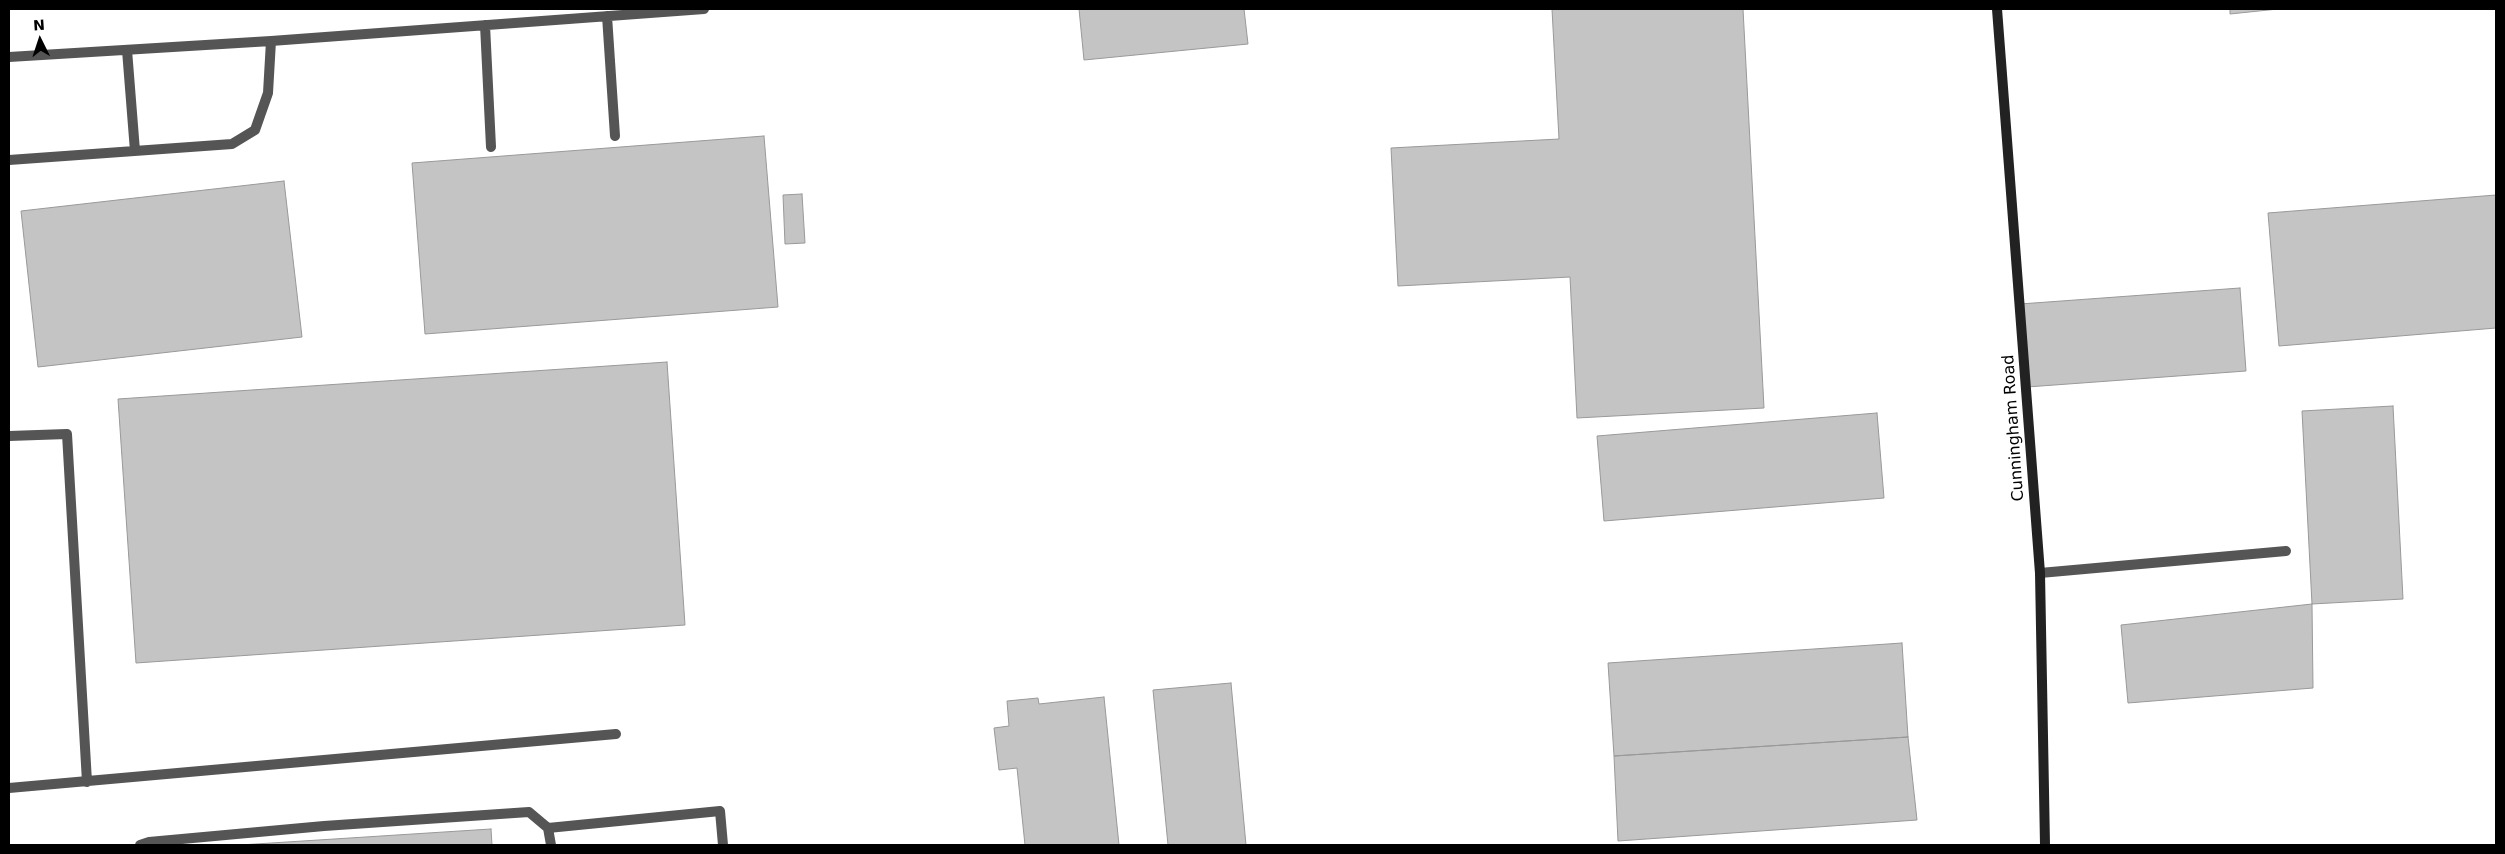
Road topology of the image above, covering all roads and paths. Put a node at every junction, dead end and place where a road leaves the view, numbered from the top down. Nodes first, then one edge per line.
1 (704, 9) edge
2 (1997, 9) edge
3 (607, 16) junction
4 (485, 25) junction
5 (271, 41) junction
6 (127, 50) junction
7 (9, 57) edge
8 (615, 136) dead end
9 (491, 147) dead end
10 (135, 150) junction
11 (9, 160) edge
12 (9, 436) edge
13 (2286, 551) dead end
14 (2040, 573) junction
15 (616, 734) dead end
16 (87, 782) junction
17 (9, 788) edge
18 (548, 828) junction
19 (140, 845) edge
20 (551, 845) edge
21 (723, 845) edge
22 (2045, 845) edge

1 - 3 lane
2 - 14 street, Cunningham Road
3 - 4 lane
3 - 8 lane
4 - 5 lane
4 - 9 lane
5 - 6 lane
5 - 10 lane
6 - 7 lane
6 - 10 lane
10 - 11 lane
12 - 16 lane
13 - 14 lane
14 - 22 street, Cunningham Road
15 - 16 lane
16 - 17 lane
18 - 19 lane
18 - 20 lane
18 - 21 lane

